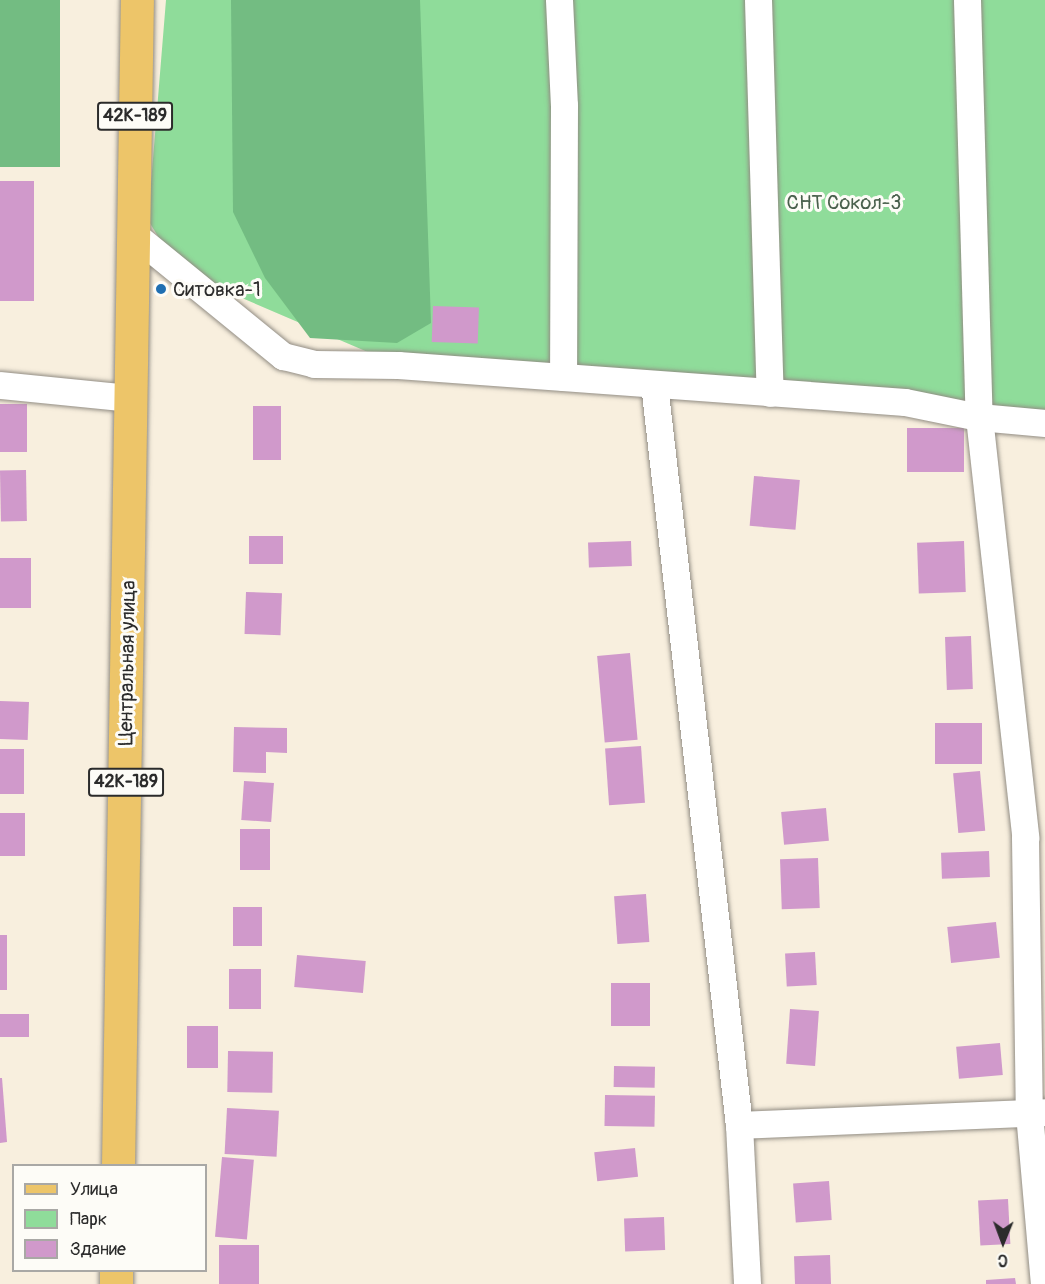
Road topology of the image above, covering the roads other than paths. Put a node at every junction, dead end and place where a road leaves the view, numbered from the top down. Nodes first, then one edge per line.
1 (137, 0) edge
2 (559, 0) edge
3 (758, 0) edge
4 (967, 0) edge
5 (132, 233) junction
6 (564, 377) junction
7 (654, 384) junction
8 (0, 385) edge
9 (770, 393) junction
10 (130, 398) junction
11 (979, 417) junction
12 (1045, 423) edge
13 (1037, 1112) edge
14 (739, 1125) junction
15 (118, 1164) edge
16 (747, 1284) edge
17 (1044, 1284) edge

1 - 5 main road, 42К-189
2 - 6 street
3 - 9 street
4 - 11 street
5 - 6 street
5 - 10 main road, Центральная улица / 42К-189
6 - 7 street
7 - 9 street
7 - 14 street
8 - 10 street
9 - 11 street
10 - 15 main road, Центральная улица / 42К-189
11 - 12 street
11 - 13 street
13 - 14 street
13 - 17 street
14 - 16 street

